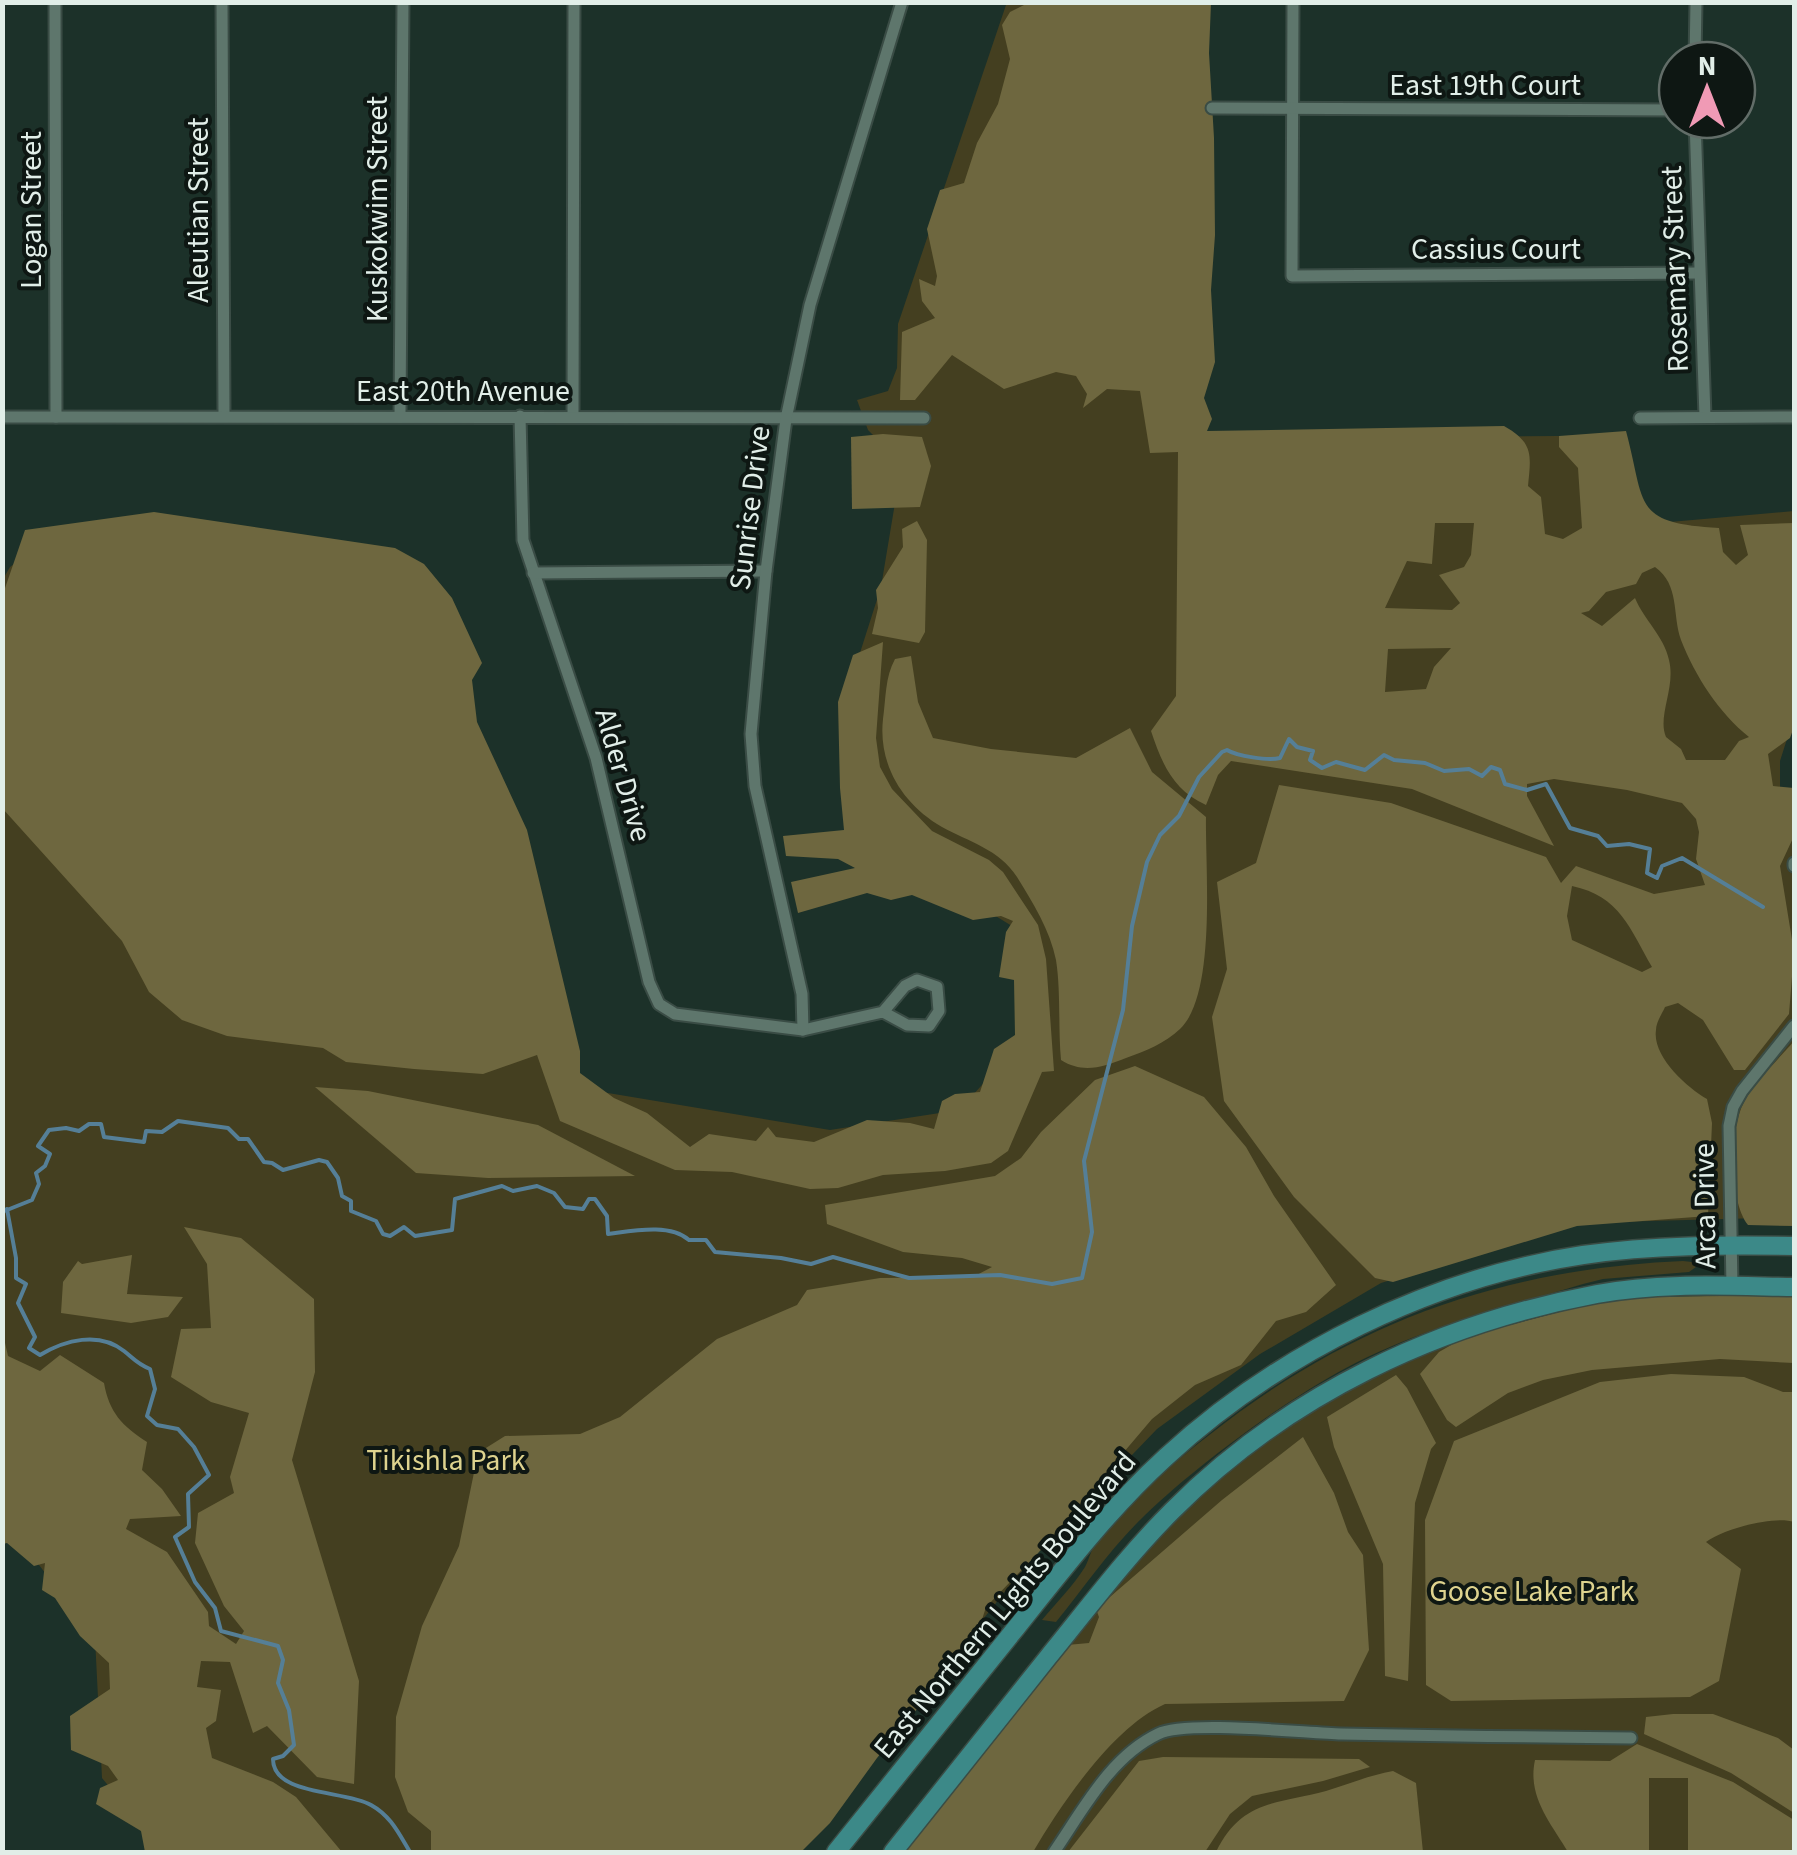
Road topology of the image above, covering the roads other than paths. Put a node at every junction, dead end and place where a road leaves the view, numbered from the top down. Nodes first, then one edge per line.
1 (56, 2) edge
2 (222, 2) edge
3 (402, 2) edge
4 (574, 2) edge
5 (902, 2) edge
6 (1294, 2) edge
7 (1696, 2) edge
8 (1695, 40) edge
9 (1212, 108) dead end
10 (1293, 110) junction
11 (1657, 110) edge
12 (1696, 140) edge
13 (1699, 273) junction
14 (224, 416) junction
15 (400, 416) junction
16 (520, 416) junction
17 (573, 416) junction
18 (2, 417) edge
19 (56, 417) junction
20 (1705, 417) junction
21 (1794, 417) edge
22 (786, 418) junction
23 (924, 418) dead end
24 (1640, 418) dead end
25 (766, 571) junction
26 (532, 574) junction
27 (883, 1012) junction
28 (1794, 1026) edge
29 (802, 1030) junction
30 (1732, 1245) junction
31 (1794, 1246) edge
32 (1732, 1286) junction
33 (1794, 1287) edge
34 (1631, 1738) dead end
35 (836, 1852) edge
36 (894, 1852) edge
37 (1054, 1852) edge

1 - 19 street, Logan Street
2 - 14 street, Aleutian Street
3 - 15 street, Kuskokwim Street
4 - 17 street
5 - 22 street, Sunrise Drive
6 - 10 street
7 - 8 street
9 - 10 street, East 19th Court
10 - 11 street, East 19th Court
10 - 13 street, Cassius Court
12 - 13 street, Rosemary Street
13 - 20 street, Rosemary Street
14 - 15 street, East 20th Avenue
14 - 19 street, East 20th Avenue
15 - 16 street, East 20th Avenue
16 - 17 street, East 20th Avenue
16 - 26 street, Alder Drive
17 - 22 street, East 20th Avenue
18 - 19 street, East 20th Avenue
20 - 21 street
20 - 24 street
22 - 23 street, East 20th Avenue
22 - 25 street, Sunrise Drive
25 - 26 street
25 - 29 street, Sunrise Drive
26 - 29 street, Alder Drive
27 - 27 street
27 - 29 street
28 - 30 street, Arca Drive
30 - 31 main road, East Northern Lights Boulevard
30 - 32 street, Arca Drive
30 - 35 main road, East Northern Lights Boulevard
32 - 33 main road
32 - 36 main road
34 - 37 street

